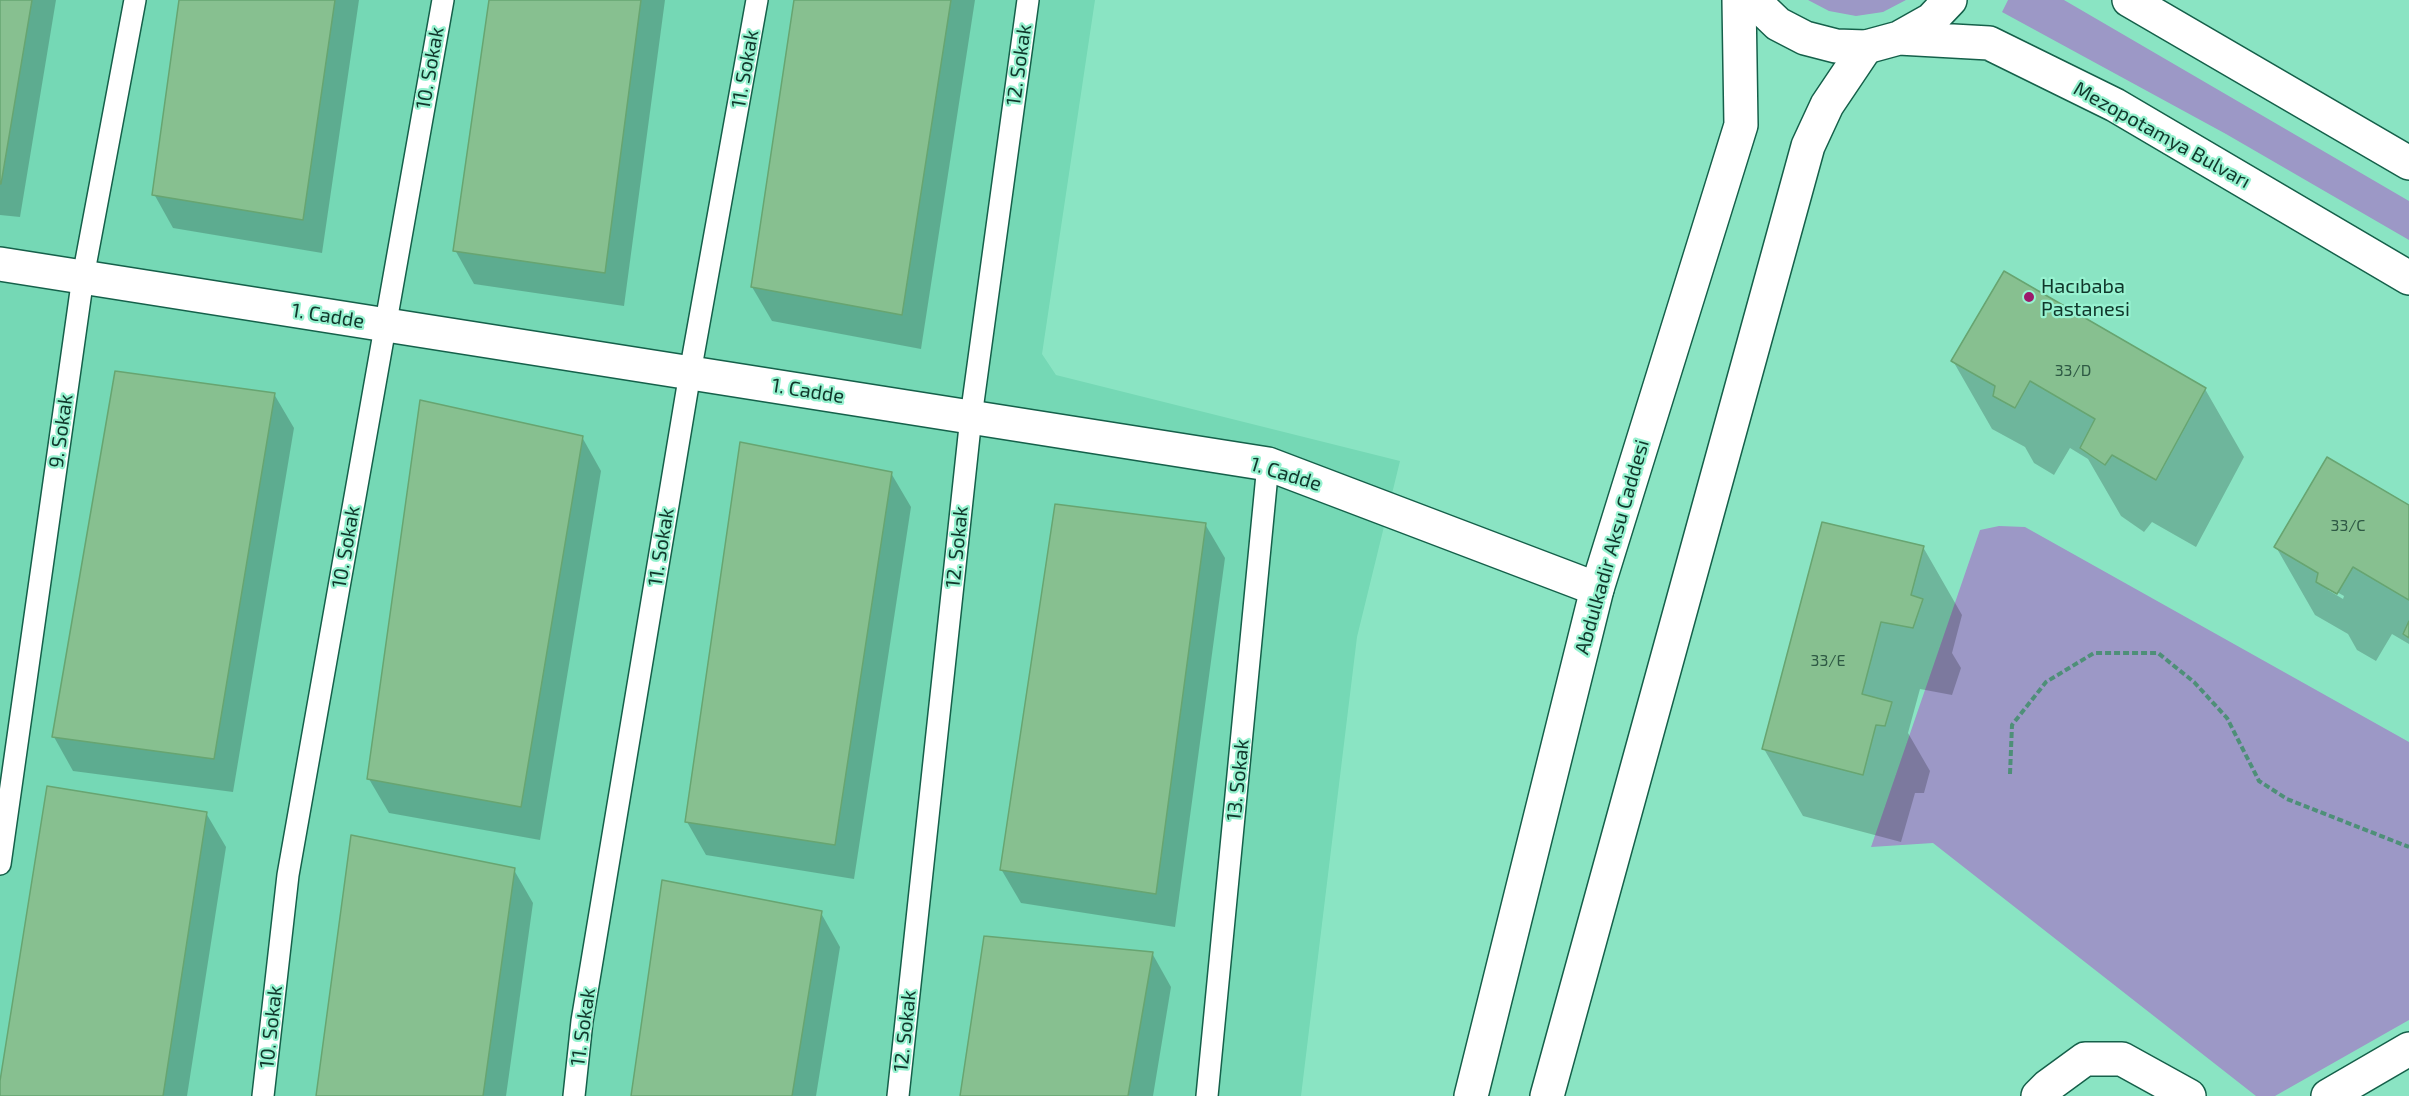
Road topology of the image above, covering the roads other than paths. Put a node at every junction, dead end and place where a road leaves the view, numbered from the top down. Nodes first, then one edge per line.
1 (135, 0) edge
2 (442, 0) edge
3 (757, 0) edge
4 (1028, 0) edge
5 (1739, 0) edge
6 (1753, 0) edge
7 (1950, 0) edge
8 (2128, 0) edge
9 (1899, 38) junction
10 (1866, 47) junction
11 (2409, 162) edge
12 (0, 264) edge
13 (83, 277) junction
14 (2409, 278) edge
15 (384, 325) junction
16 (690, 373) junction
17 (971, 417) junction
18 (1268, 464) junction
19 (1597, 589) junction
20 (0, 864) edge
21 (2409, 1049) edge
22 (263, 1096) edge
23 (574, 1096) edge
24 (898, 1096) edge
25 (1207, 1096) edge
26 (1471, 1096) edge
27 (1547, 1096) edge
28 (2038, 1096) edge
29 (2189, 1096) edge
30 (2328, 1096) edge

1 - 13 lane, 9. Sokak
2 - 15 lane, 10. Sokak
3 - 16 lane, 11. Sokak
4 - 17 lane, 12. Sokak
5 - 19 main road, Abdulkadir Aksu Caddesi
6 - 10 main road
7 - 9 main road
8 - 11 main road
9 - 10 main road
9 - 14 main road, Mezopotamya Bulvarı
10 - 27 main road
12 - 13 main road, 1. Cadde
13 - 15 main road, 1. Cadde
13 - 20 lane, 9. Sokak
15 - 16 main road, 1. Cadde
15 - 22 lane, 10. Sokak
16 - 17 main road, 1. Cadde
16 - 23 lane, 11. Sokak
17 - 18 main road, 1. Cadde
17 - 24 lane, 12. Sokak
18 - 19 main road, 1. Cadde
18 - 25 lane, 13. Sokak
19 - 26 main road, Abdulkadir Aksu Caddesi
21 - 30 main road
28 - 29 main road

